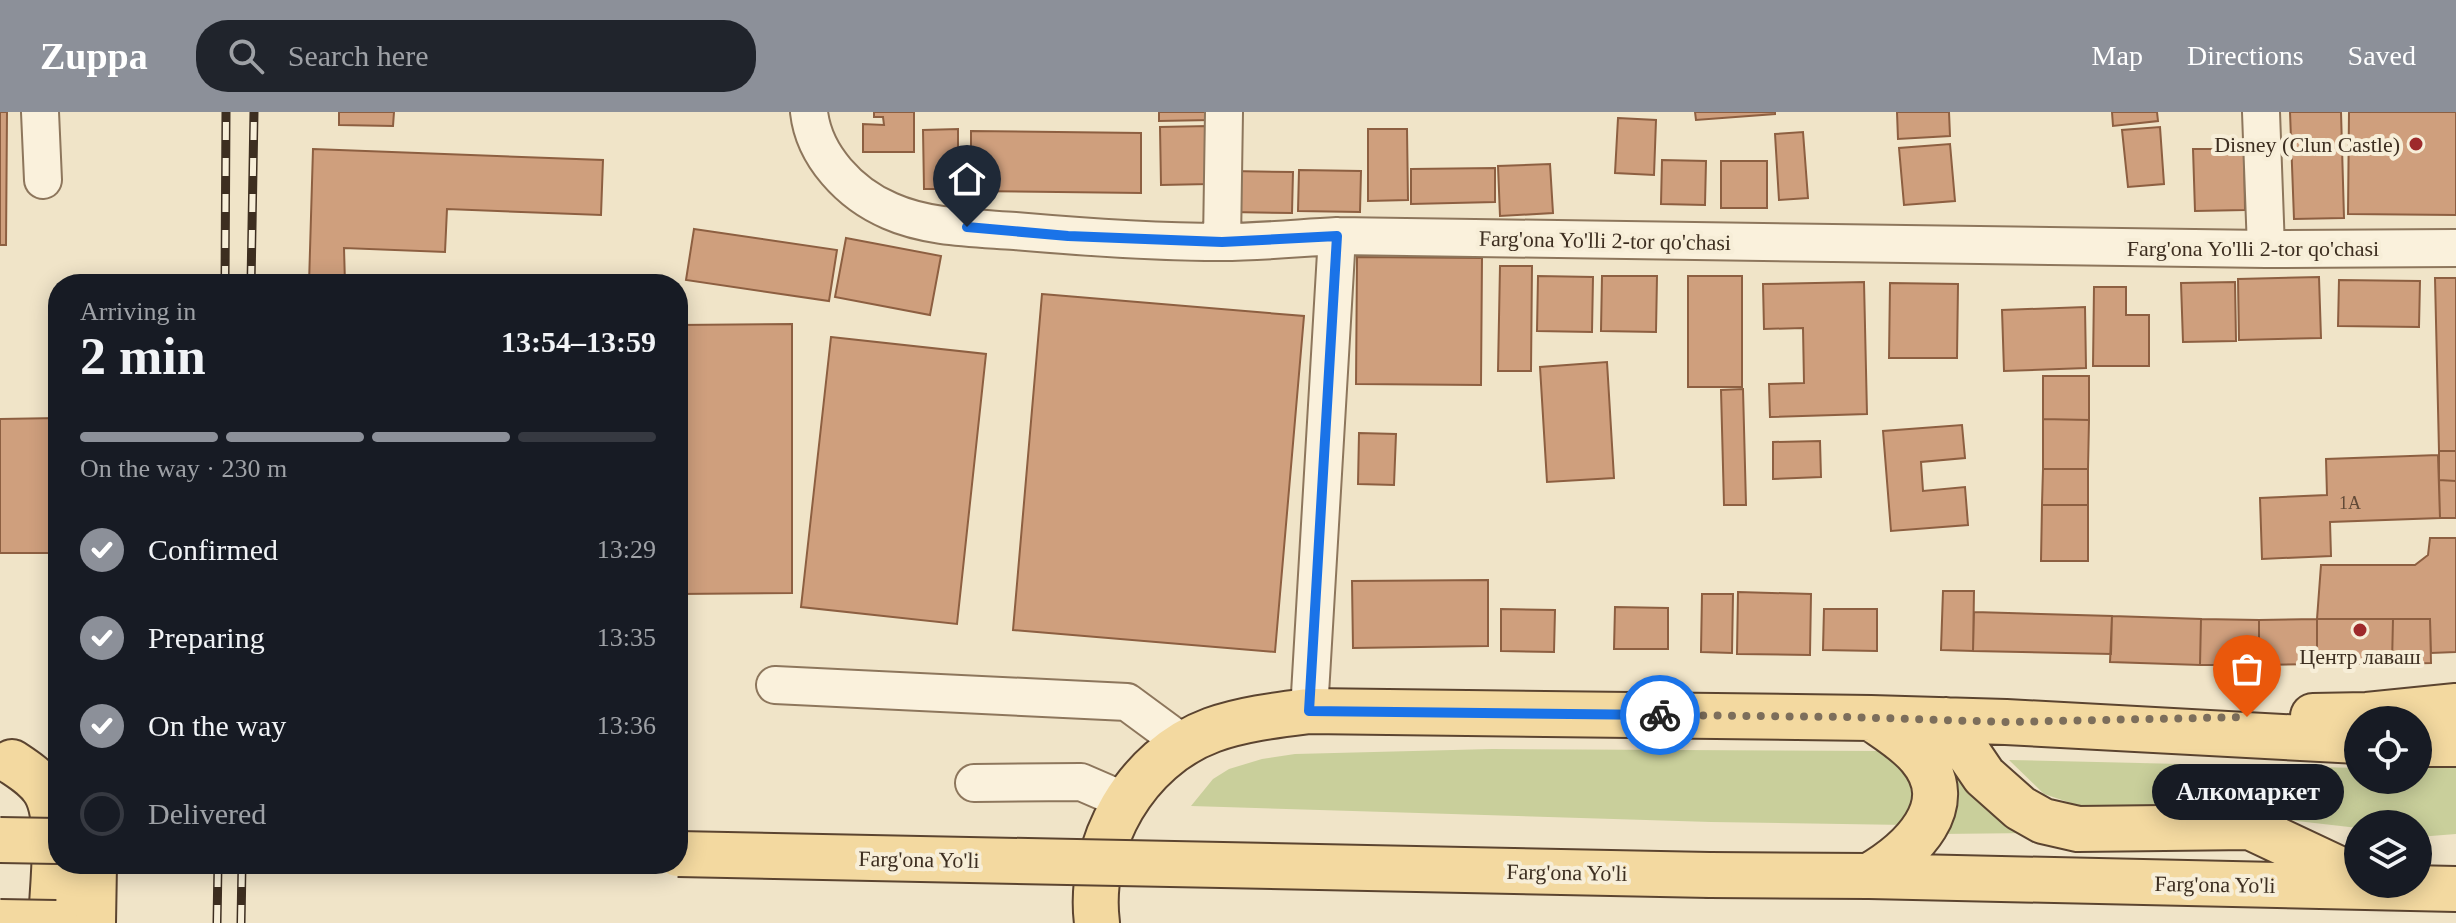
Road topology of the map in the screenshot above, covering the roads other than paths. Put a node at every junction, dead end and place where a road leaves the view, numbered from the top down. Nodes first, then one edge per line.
1 (40, 112) edge
2 (809, 112) edge
3 (1224, 112) edge
4 (2261, 112) edge
5 (43, 180) dead end
6 (1337, 236) junction
7 (1222, 242) junction
8 (2456, 248) edge
9 (2266, 249) junction
10 (775, 685) dead end
11 (2456, 706) edge
12 (1309, 711) junction
13 (1871, 718) junction
14 (1946, 720) junction
15 (2006, 722) junction
16 (2344, 740) edge
17 (1184, 744) junction
18 (2432, 744) edge
19 (2456, 744) edge
20 (6, 762) edge
21 (48, 762) edge
22 (974, 783) dead end
23 (48, 799) edge
24 (1125, 801) junction
25 (0, 840) edge
26 (48, 841) edge
27 (688, 854) edge
28 (2344, 871) edge
29 (54, 874) edge
30 (94, 874) edge
31 (1869, 876) junction
32 (2344, 883) edge
33 (0, 922) edge
34 (54, 923) edge
35 (93, 923) edge
36 (1097, 923) edge

1 - 5 street
2 - 7 street, Farg'ona Yo'lli 2-tor qo'chasi
3 - 7 street
4 - 9 street
6 - 7 street, Farg'ona Yo'lli 2-tor qo'chasi
6 - 9 street, Farg'ona Yo'lli 2-tor qo'chasi
6 - 12 street
8 - 9 street, Farg'ona Yo'lli 2-tor qo'chasi
10 - 17 street
11 - 15 main road
12 - 13 main road
12 - 17 main road
13 - 14 main road
13 - 31 main road
14 - 15 main road
14 - 28 main road
15 - 16 main road
17 - 24 main road
18 - 19 main road
20 - 21 main road
20 - 23 main road
22 - 24 street
24 - 36 main road
25 - 26 main road, bridge
27 - 31 main road, Farg'ona Yo'li, bridge
29 - 34 main road
30 - 35 main road
31 - 32 main road, Farg'ona Yo'li
33 - 34 main road, bridge

